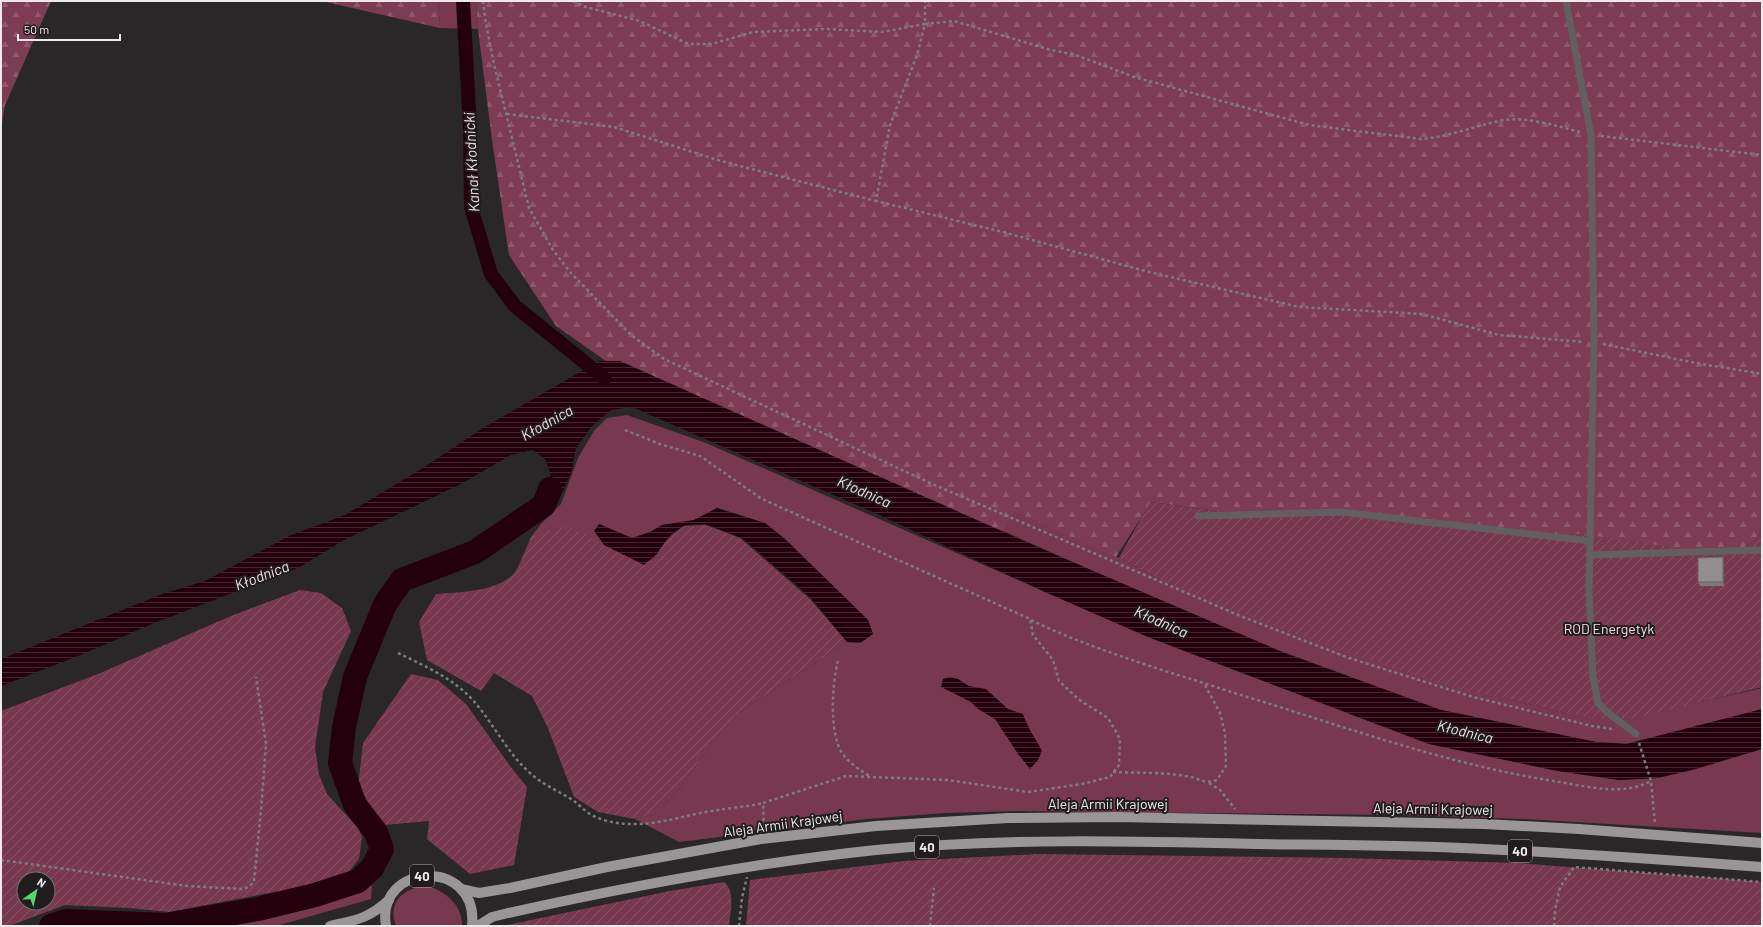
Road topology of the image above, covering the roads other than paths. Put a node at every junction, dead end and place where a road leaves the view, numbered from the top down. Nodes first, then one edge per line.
1 (1566, 1) edge
2 (1198, 516) dead end
3 (1590, 541) junction
4 (1762, 550) edge
5 (1590, 555) junction
6 (1636, 734) road end
7 (1762, 843) edge
8 (1762, 867) edge
9 (460, 889) junction
10 (389, 900) junction
11 (330, 926) edge
12 (386, 926) edge
13 (472, 926) edge
14 (478, 926) edge

1 - 3 lane
2 - 3 lane
3 - 5 lane
4 - 5 lane
5 - 6 lane
7 - 9 main road, Aleja Armii Krajowej / 40
8 - 14 main road, 40
9 - 10 main road, 40
9 - 13 main road, 40
10 - 11 main road, 40
10 - 12 main road

